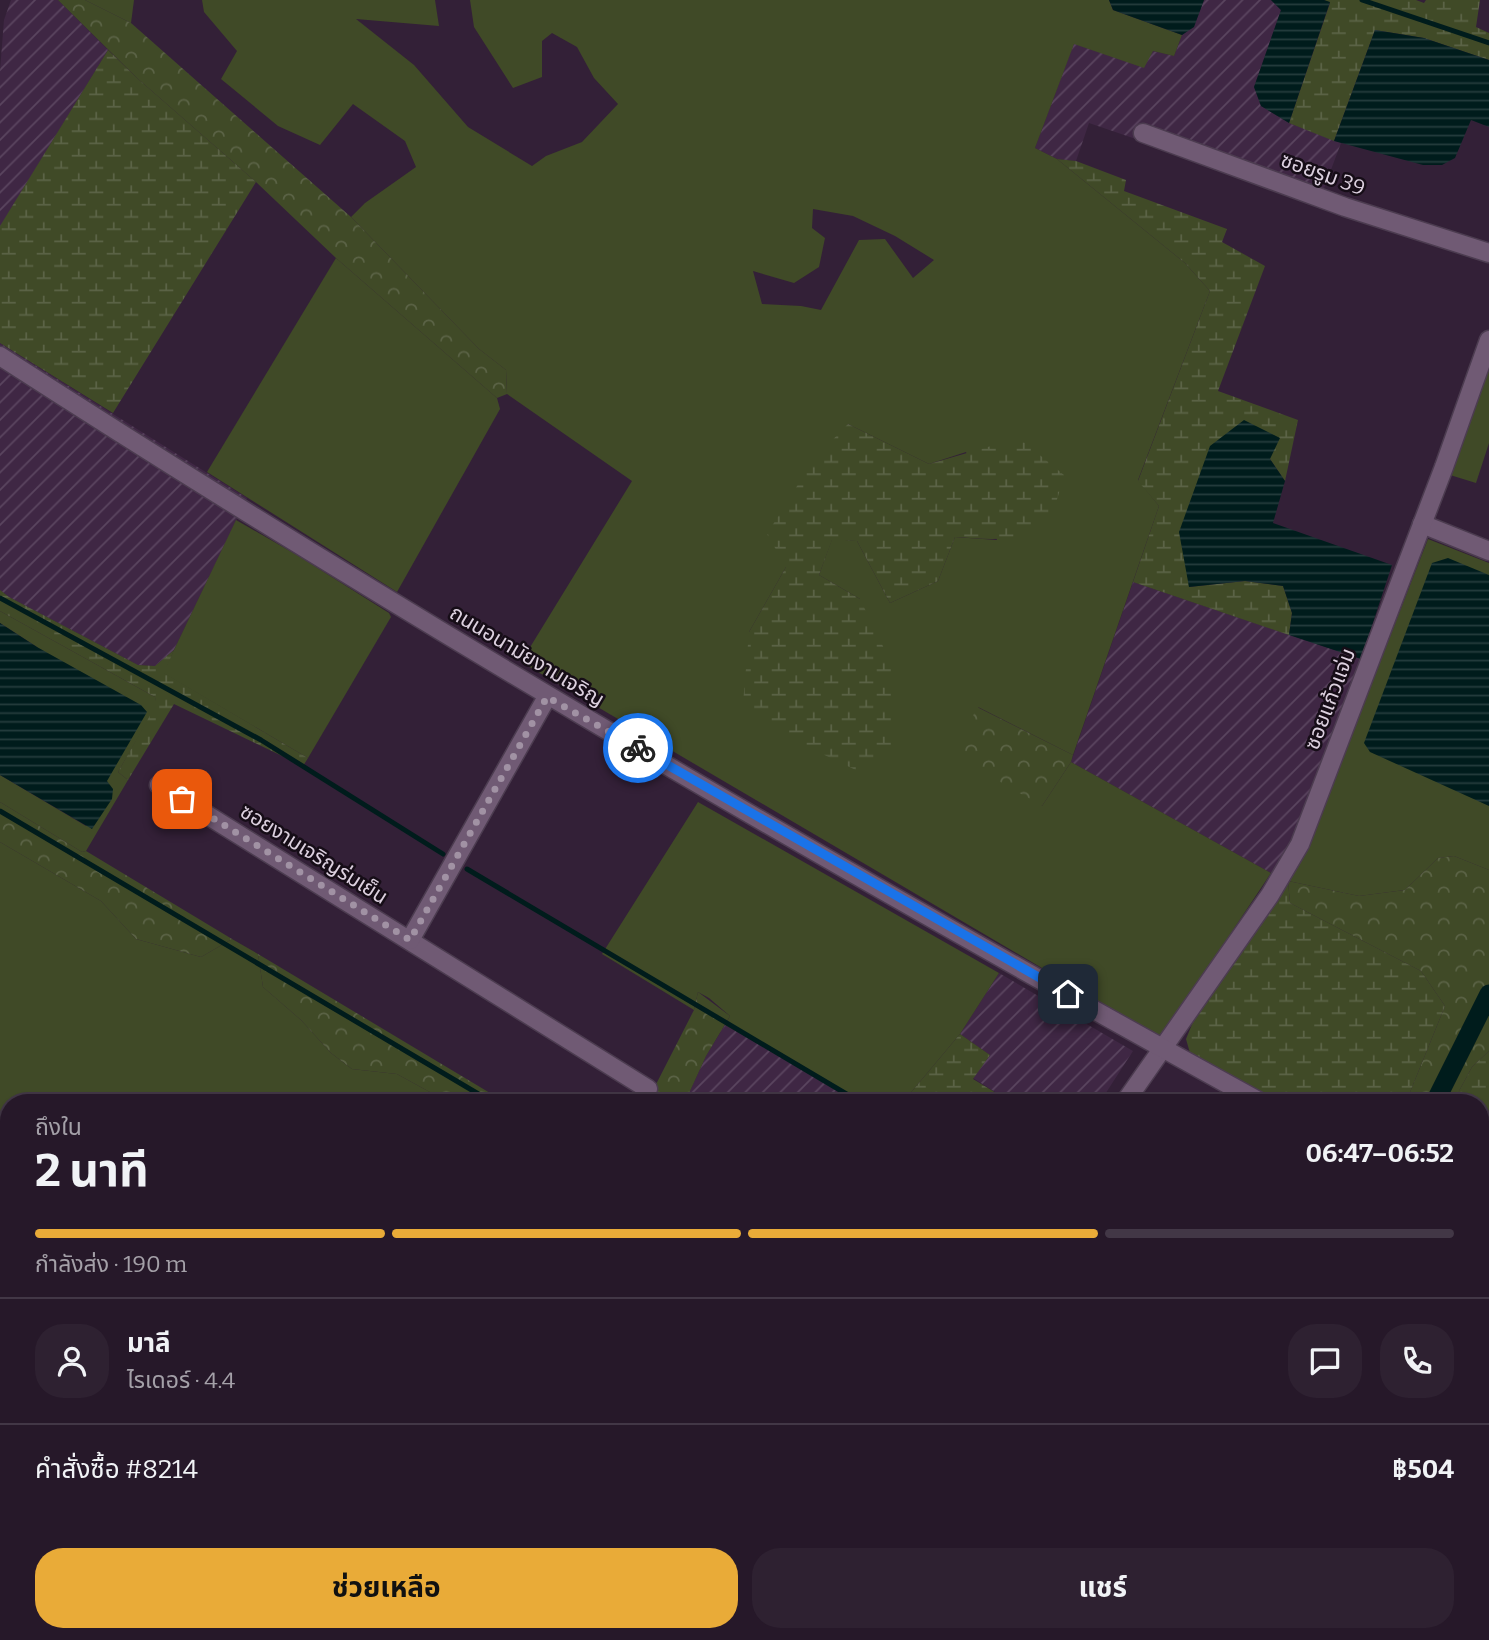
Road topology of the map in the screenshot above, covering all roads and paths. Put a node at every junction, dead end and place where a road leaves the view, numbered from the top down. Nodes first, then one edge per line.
1 (1143, 133) dead end
2 (1489, 253) edge
3 (1489, 340) edge
4 (0, 356) edge
5 (1422, 524) junction
6 (1489, 551) edge
7 (547, 697) junction
8 (159, 785) dead end
9 (410, 940) junction
10 (1163, 1049) junction
11 (648, 1088) dead end
12 (1131, 1094) edge
13 (1246, 1094) edge

1 - 2 street, ซอยรูม 39
3 - 5 street, ซอยแก้วแจ่ม
4 - 7 street, ถนนอนามัยงามเจริญ
5 - 6 street
5 - 10 street, ซอยแก้วแจ่ม
7 - 9 street
7 - 10 street, ถนนอนามัยงามเจริญ
8 - 9 street, ซอยงามเจริญร่มเย็น
9 - 11 street, ซอยงามเจริญร่มเย็น
10 - 12 street, ซอยแก้วแจ่ม
10 - 13 street, ถนนอนามัยงามเจริญ

